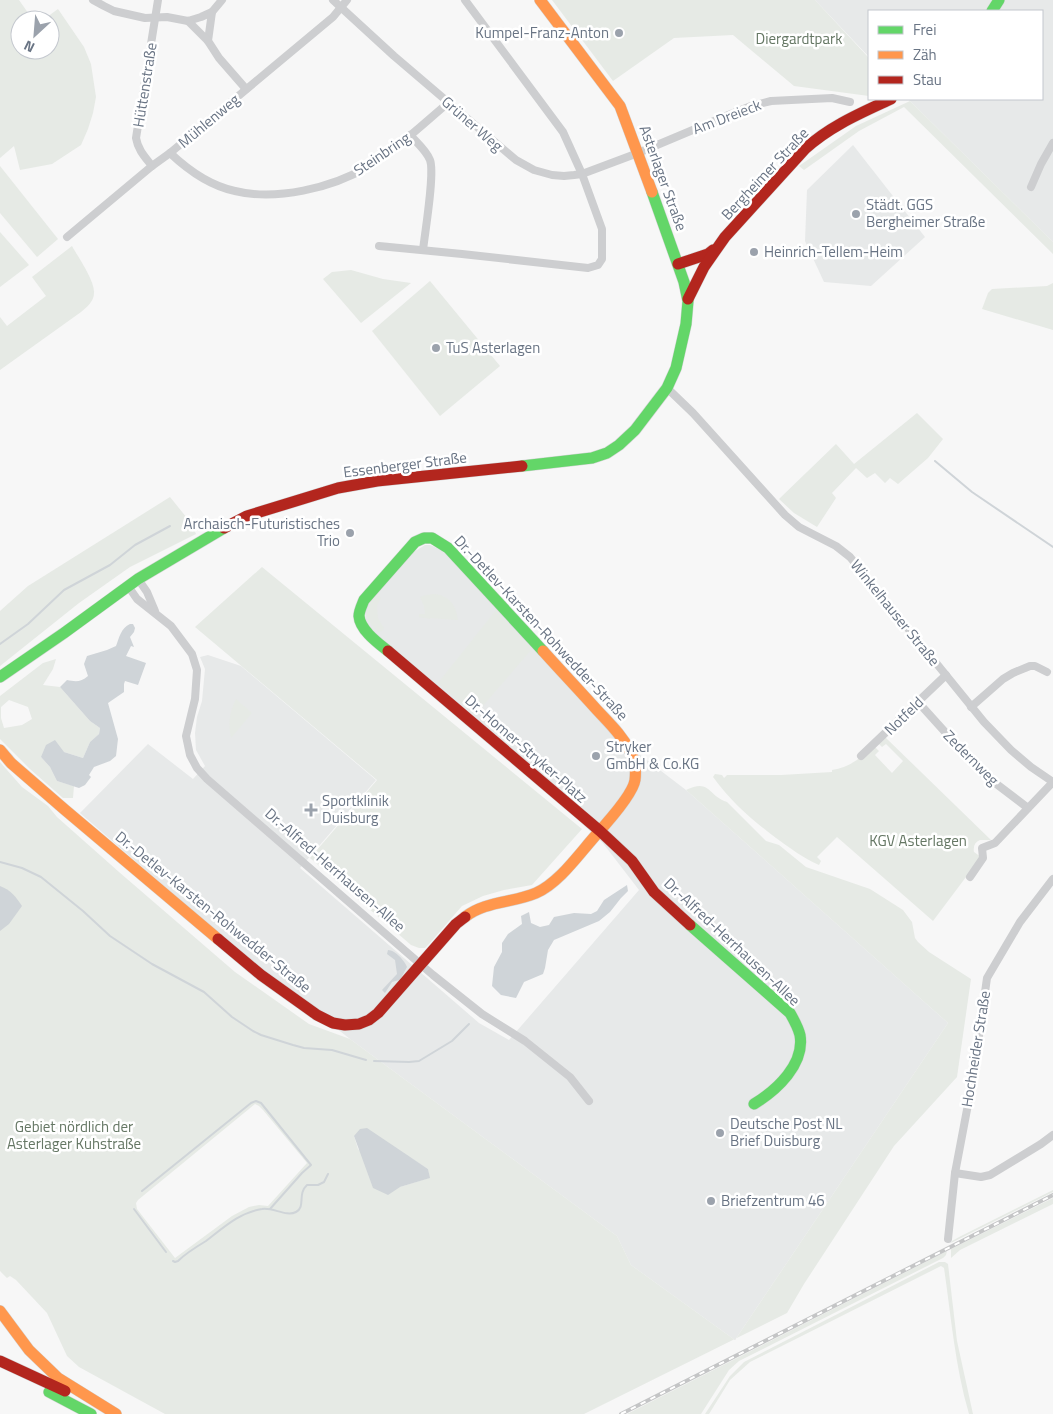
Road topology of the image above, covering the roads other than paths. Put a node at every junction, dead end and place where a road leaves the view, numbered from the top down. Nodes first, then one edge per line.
1 (93, 0) edge
2 (158, 0) edge
3 (222, 0) edge
4 (333, 0) edge
5 (347, 0) edge
6 (465, 0) edge
7 (540, 0) edge
8 (341, 7) junction
9 (212, 12) junction
10 (155, 17) junction
11 (188, 21) junction
12 (208, 41) junction
13 (246, 90) junction
14 (889, 100) edge
15 (850, 102) dead end
16 (448, 103) junction
17 (410, 135) junction
18 (1053, 143) edge
19 (170, 153) junction
20 (638, 153) junction
21 (152, 166) junction
22 (582, 174) junction
23 (1031, 187) dead end
24 (67, 237) dead end
25 (379, 246) dead end
26 (718, 246) junction
27 (423, 250) junction
28 (704, 266) junction
29 (680, 269) junction
30 (688, 301) junction
31 (667, 388) junction
32 (138, 579) junction
33 (128, 586) junction
34 (155, 613) junction
35 (1047, 672) dead end
36 (946, 675) junction
37 (0, 677) edge
38 (433, 689) joint
39 (918, 702) junction
40 (971, 707) junction
41 (0, 750) edge
42 (861, 756) dead end
43 (1053, 782) edge
44 (1028, 808) junction
45 (600, 831) junction
46 (970, 877) dead end
47 (1052, 882) edge
48 (421, 964) junction
49 (589, 1101) dead end
50 (754, 1104) dead end
51 (1053, 1135) edge
52 (955, 1172) junction
53 (948, 1239) dead end
54 (0, 1311) edge
55 (0, 1361) edge
56 (0, 1370) edge
57 (91, 1414) edge
58 (116, 1414) edge

1 - 10 street
2 - 10 street, Hüttenstraße
3 - 9 street
4 - 8 street, Grüner Weg
5 - 8 street, Mühlenweg
6 - 22 street
7 - 20 main road, Asterlager Straße
8 - 13 street, Mühlenweg
8 - 16 street, Grüner Weg
9 - 11 street
9 - 12 street
10 - 11 street
10 - 21 street, Hüttenstraße
11 - 12 street
12 - 13 street
13 - 19 street, Mühlenweg
14 - 26 main road, Bergheimer Straße
15 - 20 street, Am Dreieck
16 - 17 street, Steinbring
16 - 22 street, Grüner Weg
17 - 19 street, Steinbring
17 - 27 street
18 - 23 street
19 - 21 street, Mühlenweg
20 - 22 street, Grüner Weg
20 - 29 main road, Asterlager Straße
21 - 24 street, Mühlenweg
22 - 27 street
25 - 27 street
26 - 28 main road, Bergheimer Straße
26 - 29 main road, Bergheimer Straße
28 - 29 main road
28 - 30 main road, Bergheimer Straße
29 - 30 main road, Asterlager Straße
30 - 31 main road, Asterlager Straße
31 - 32 main road, Essenberger Straße
31 - 36 street, Winkelhauser Straße
32 - 33 main road, Essenberger Straße
32 - 34 street, Dr.-Alfred-Herrhausen-Allee
33 - 34 street, Dr.-Alfred-Herrhausen-Allee
33 - 37 main road, Essenberger Straße
34 - 48 street, Dr.-Alfred-Herrhausen-Allee
35 - 40 street
36 - 39 street, Notfeld
36 - 40 street, Winkelhauser Straße
38 - 45 main road, Dr.-Homer-Stryker-Platz
38 - 45 main road, Dr.-Detlev-Karsten-Rohwedder-Straße
39 - 42 street, Notfeld
39 - 44 street, Zedernweg
40 - 43 street, Winkelhauser Straße
41 - 48 main road, Dr.-Detlev-Karsten-Rohwedder-Straße
43 - 44 street
44 - 46 street
45 - 48 main road, Dr.-Detlev-Karsten-Rohwedder-Straße
45 - 50 main road, Dr.-Alfred-Herrhausen-Allee
47 - 52 street, Hochheider Straße
48 - 49 street, Dr.-Alfred-Herrhausen-Allee
51 - 52 street
52 - 53 street, Hochheider Straße
54 - 58 main road
55 - 58 main road
56 - 57 main road

